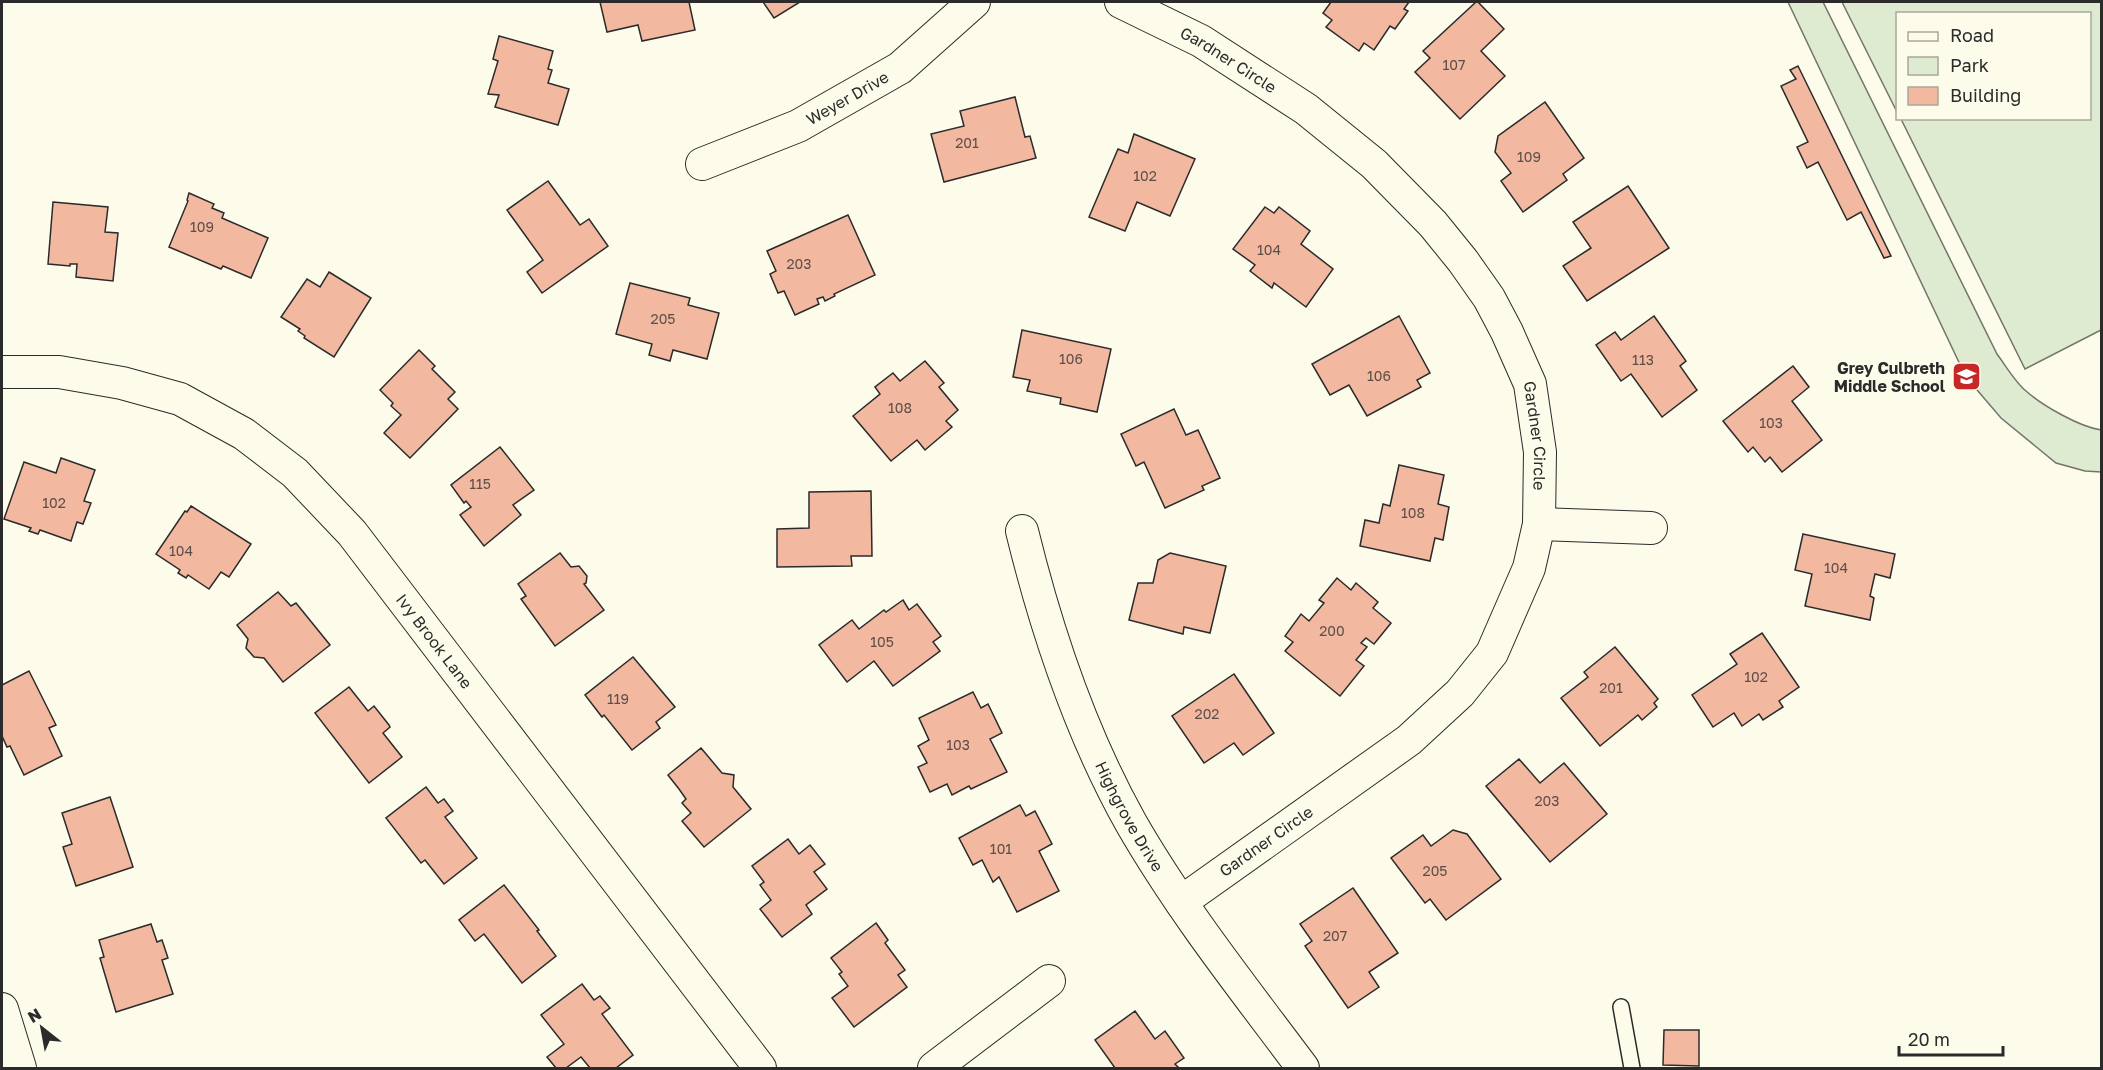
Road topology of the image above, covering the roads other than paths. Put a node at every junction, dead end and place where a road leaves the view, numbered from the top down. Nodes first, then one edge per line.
1 (974, 2) edge
2 (1121, 2) edge
3 (702, 164) dead end
4 (2, 372) edge
5 (1539, 524) junction
6 (1651, 528) dead end
7 (1022, 531) dead end
8 (1181, 902) junction
9 (1049, 981) dead end
10 (1621, 1007) dead end
11 (2, 1009) edge
12 (20, 1068) edge
13 (760, 1068) edge
14 (934, 1068) edge
15 (1304, 1068) edge
16 (1632, 1068) edge

1 - 3 street, Weyer Drive
2 - 5 street, Gardner Circle
4 - 13 street, Ivy Brook Lane
5 - 6 street
5 - 8 street, Gardner Circle
7 - 8 street, Highgrove Drive
8 - 15 street, Highgrove Drive
9 - 14 street
10 - 16 lane
11 - 12 street

